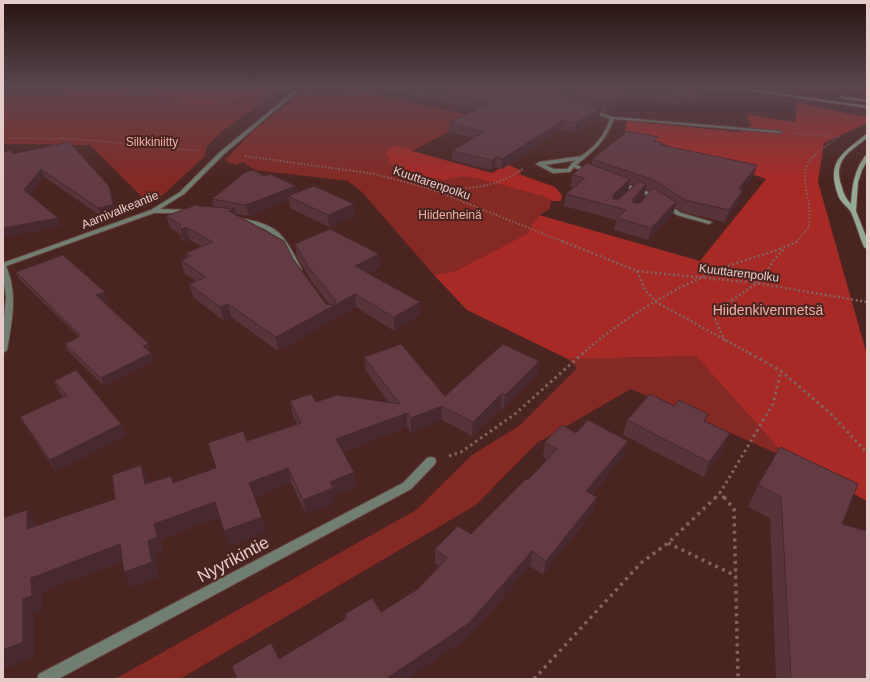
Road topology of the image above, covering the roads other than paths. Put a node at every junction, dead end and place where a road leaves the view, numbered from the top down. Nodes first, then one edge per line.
1 (264, 118) edge
2 (612, 118) joint
3 (780, 132) road end
4 (867, 136) edge
5 (867, 157) edge
6 (582, 158) junction
7 (574, 165) junction
8 (594, 175) edge
9 (614, 182) edge
10 (635, 189) junction
11 (630, 194) edge
12 (649, 194) junction
13 (645, 202) edge
14 (853, 210) junction
15 (153, 211) junction
16 (194, 213) edge
17 (228, 217) edge
18 (709, 222) dead end
19 (867, 247) edge
20 (3, 266) edge
21 (302, 275) edge
22 (3, 350) edge
23 (432, 461) road end
24 (44, 679) edge

1 - 15 street, Aarnivalkeantie
2 - 3 street
2 - 6 street
4 - 14 main road
5 - 14 main road
6 - 7 street
6 - 7 street
7 - 8 street
9 - 10 street
10 - 11 street
10 - 12 street
12 - 13 street
12 - 18 street
14 - 19 main road
15 - 16 street
15 - 20 street, Aarnivalkeantie
17 - 21 street
20 - 22 street
23 - 24 street, Nyyrikintie

